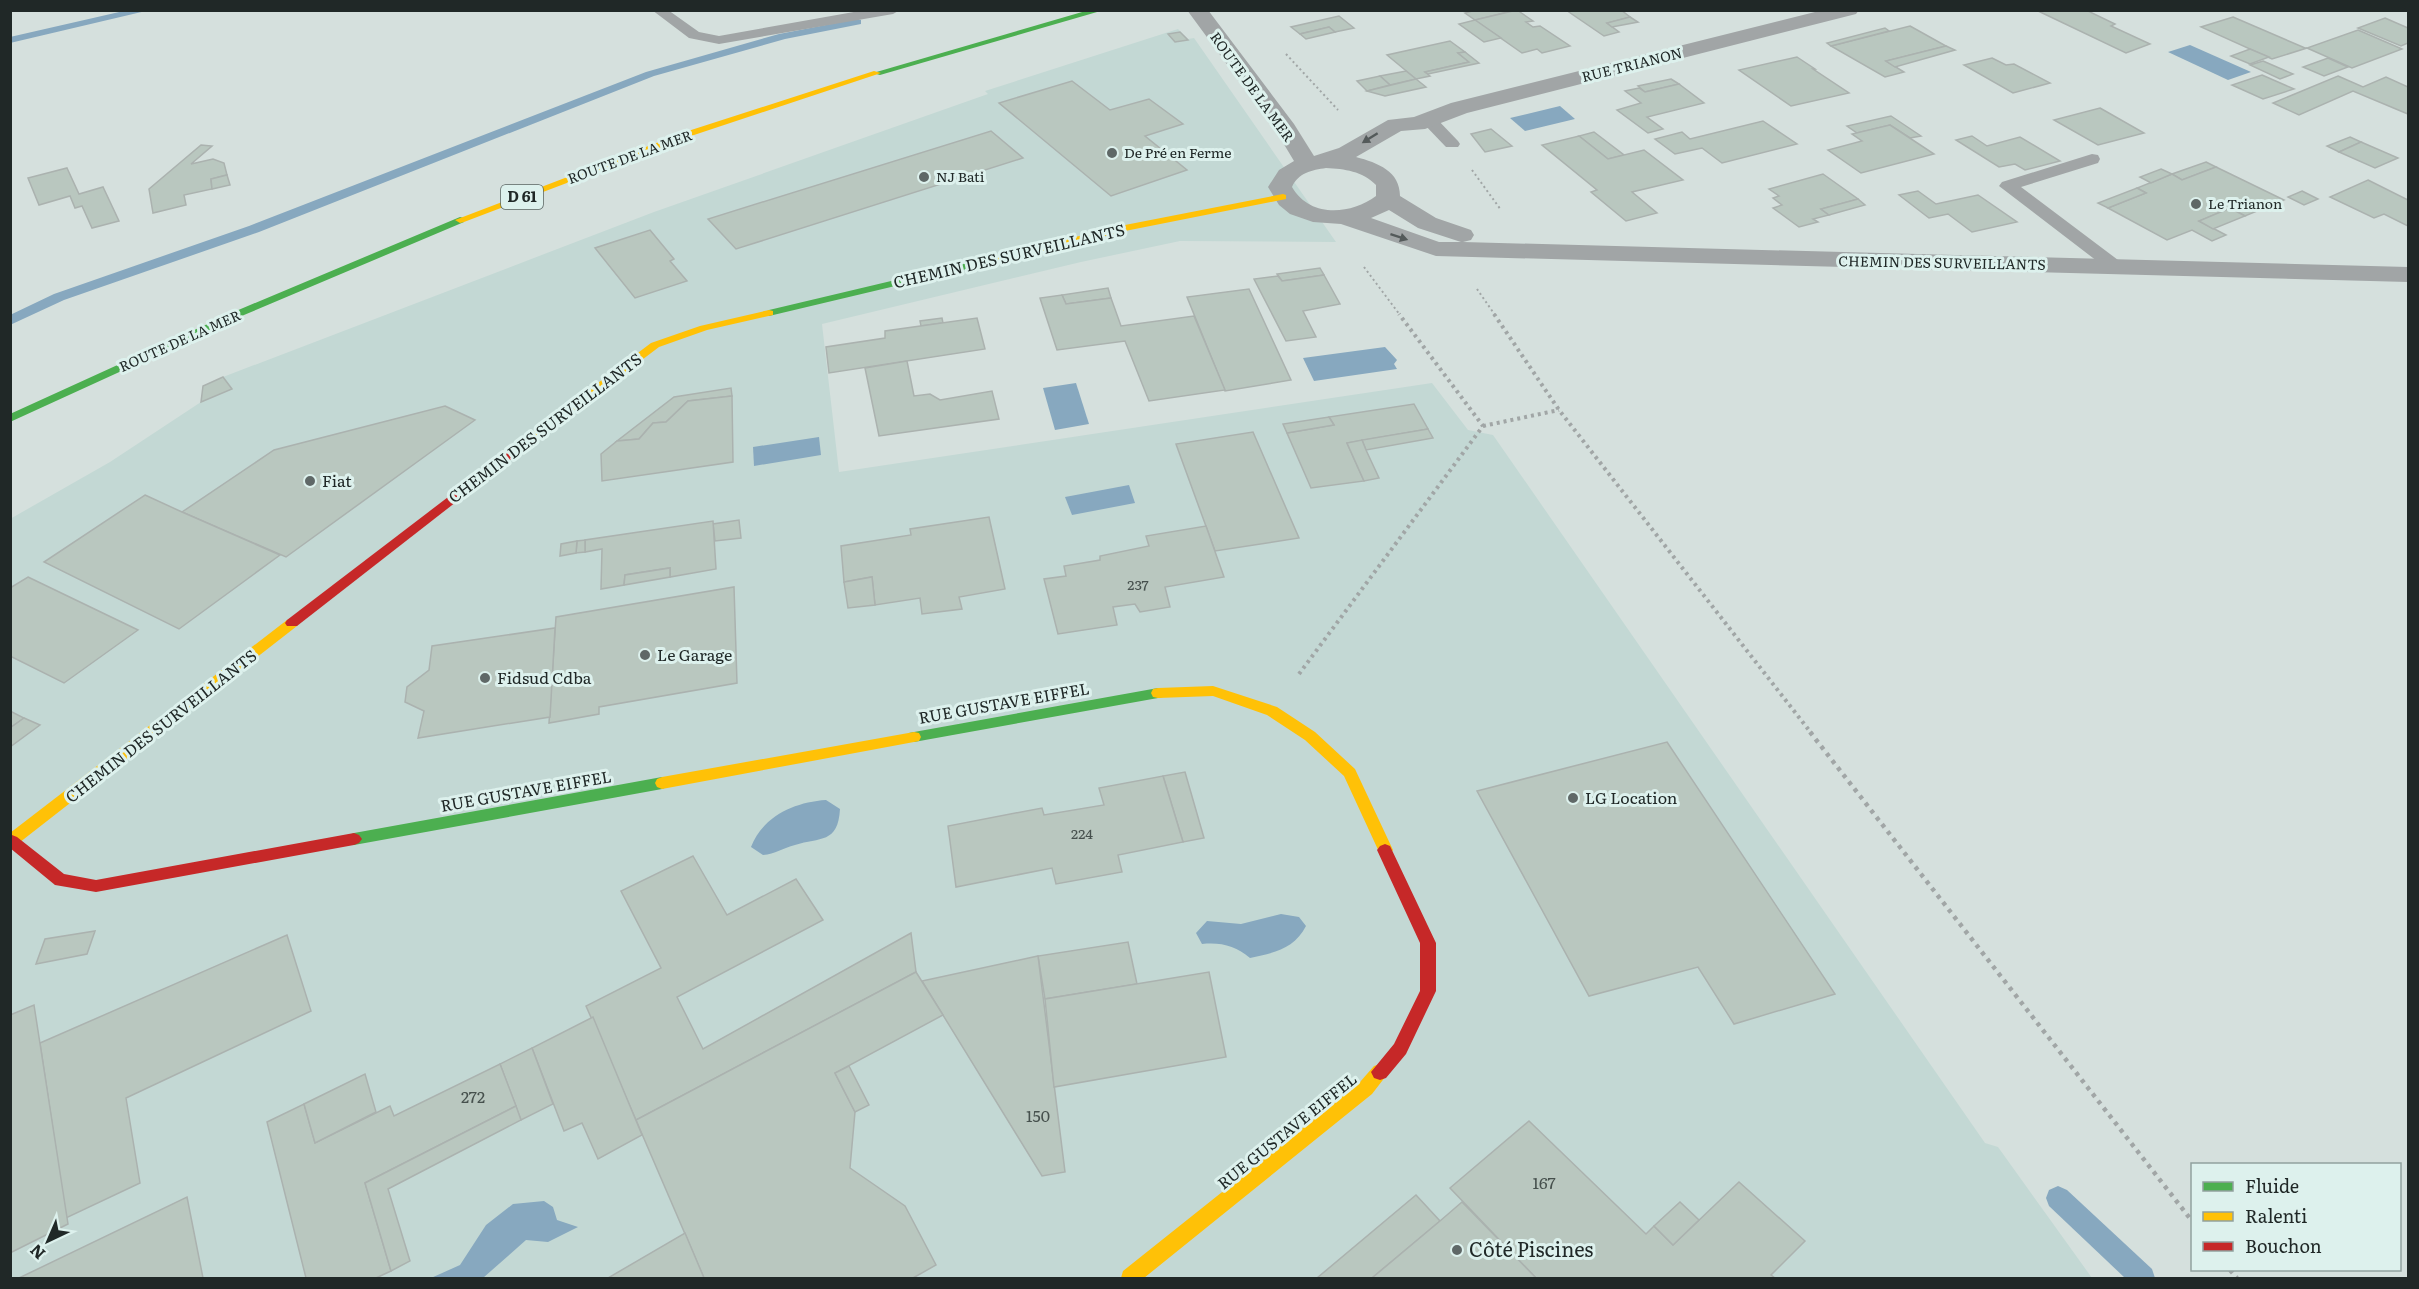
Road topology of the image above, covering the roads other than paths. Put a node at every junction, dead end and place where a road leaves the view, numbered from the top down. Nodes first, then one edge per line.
1 (659, 10) edge
2 (892, 10) edge
3 (1100, 10) edge
4 (1197, 10) edge
5 (1849, 10) edge
6 (1422, 122) junction
7 (1452, 144) road end
8 (2092, 159) dead end
9 (1316, 162) junction
10 (1376, 171) junction
11 (1283, 197) junction
12 (1388, 199) junction
13 (1344, 217) junction
14 (1476, 250) junction
15 (2116, 267) junction
16 (2409, 275) edge
17 (10, 419) edge
18 (11, 842) edge
19 (1130, 1278) edge

1 - 2 lane
3 - 17 street, ROUTE DE LA MER / D 61
4 - 9 street, ROUTE DE LA MER
5 - 6 street, RUE TRIANON
6 - 7 lane
6 -> 9 street, RUE TRIANON
6 - 10 street
8 - 15 lane
9 - 10 street
9 - 11 street, RUE TRIANON
10 - 12 street
11 - 13 street
11 - 18 street, CHEMIN DES SURVEILLANTS
12 - 13 street
12 - 14 street
13 -> 14 street, CHEMIN DES SURVEILLANTS
14 - 15 street, CHEMIN DES SURVEILLANTS
15 - 16 street, CHEMIN DES SURVEILLANTS
18 - 19 street, RUE GUSTAVE EIFFEL

